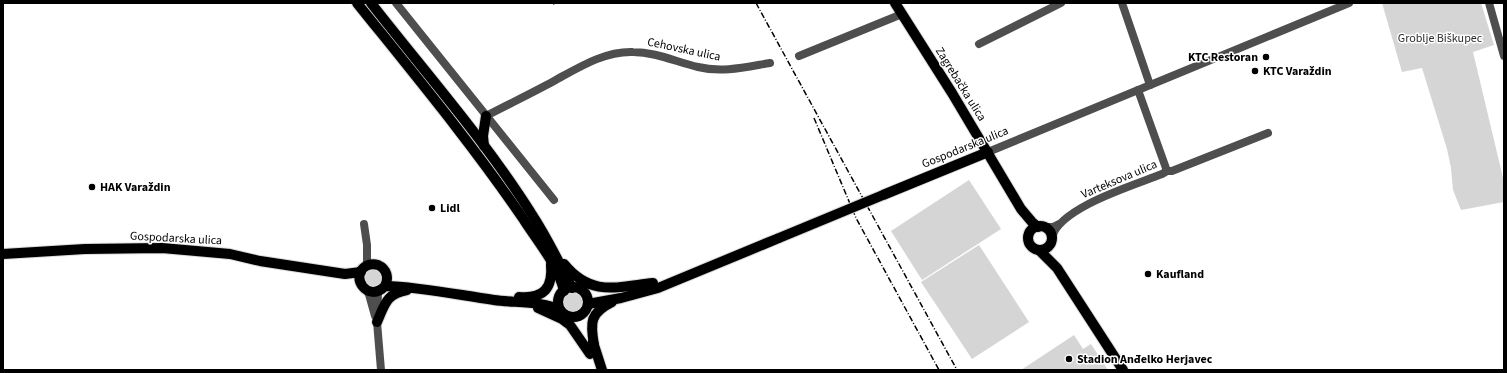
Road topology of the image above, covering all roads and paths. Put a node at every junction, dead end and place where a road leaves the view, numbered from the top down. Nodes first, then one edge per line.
1 (357, 3) edge
2 (371, 3) edge
3 (396, 3) edge
4 (895, 3) edge
5 (1061, 3) edge
6 (1122, 3) edge
7 (1349, 3) edge
8 (1489, 3) edge
9 (902, 14) junction
10 (979, 44) dead end
11 (799, 56) dead end
12 (1504, 56) edge
13 (770, 63) dead end
14 (1150, 85) junction
15 (1138, 90) junction
16 (486, 116) junction
17 (1268, 133) dead end
18 (485, 148) junction
19 (988, 152) junction
20 (1167, 171) junction
21 (554, 200) dead end
22 (1021, 208) junction
23 (1062, 223) junction
24 (364, 224) dead end
25 (1041, 227) junction
26 (1028, 235) junction
27 (1051, 241) junction
28 (1039, 250) junction
29 (3, 254) edge
30 (553, 258) junction
31 (1057, 268) junction
32 (365, 271) junction
33 (672, 281) junction
34 (653, 283) junction
35 (380, 286) junction
36 (421, 288) junction
37 (565, 292) junction
38 (584, 292) junction
39 (622, 298) junction
40 (495, 300) junction
41 (513, 302) junction
42 (586, 308) junction
43 (560, 310) junction
44 (575, 317) junction
45 (377, 322) junction
46 (592, 349) junction
47 (381, 370) edge
48 (596, 370) edge
49 (602, 370) edge
50 (1123, 370) edge

1 - 30 main road
2 - 18 main road
3 - 16 street
4 - 9 main road, Zagrebačka ulica
5 - 10 street
6 - 14 street
7 - 14 street, Gospodarska ulica
8 - 12 street
9 - 11 street
9 - 19 main road, Zagrebačka ulica
13 - 16 street, Cehovska ulica
14 - 15 street, Gospodarska ulica
15 - 19 street, Gospodarska ulica
15 - 20 street, Varteksova ulica
16 - 18 main road
16 - 21 street
17 - 20 street, Varteksova ulica
18 - 30 main road
19 - 22 main road, Zagrebačka ulica
19 - 33 main road, Gospodarska ulica, bridge
20 - 23 street, Varteksova ulica
22 - 25 main road, Zagrebačka ulica
22 - 26 main road, Zagrebačka ulica
23 - 25 street, Varteksova ulica
23 - 27 street, Varteksova ulica
24 - 32 street, Gospodarska ulica
25 - 26 main road
25 - 27 main road, Zagrebačka ulica
26 - 28 main road, Zagrebačka ulica
27 - 28 main road
27 - 31 main road, Zagrebačka ulica
28 - 31 main road, Zagrebačka ulica
29 - 32 main road, Gospodarska ulica
30 - 34 main road
30 - 37 main road
30 - 40 main road
31 - 50 main road, Zagrebačka ulica
32 - 35 main road, Gospodarska ulica
32 - 35 main road, Gospodarska ulica
33 - 34 main road
33 - 39 main road, Gospodarska ulica
34 - 38 main road
35 - 36 main road
35 - 45 street
36 - 40 main road
36 - 45 main road
37 - 38 main road
37 - 41 main road
37 - 43 main road
38 - 42 main road
39 - 42 main road, Gospodarska ulica
39 - 46 main road
40 - 41 main road
40 - 46 main road
41 - 43 main road
42 - 44 main road
42 - 46 main road
43 - 44 main road
44 - 46 main road
45 - 47 street
46 - 48 main road
46 - 49 main road

